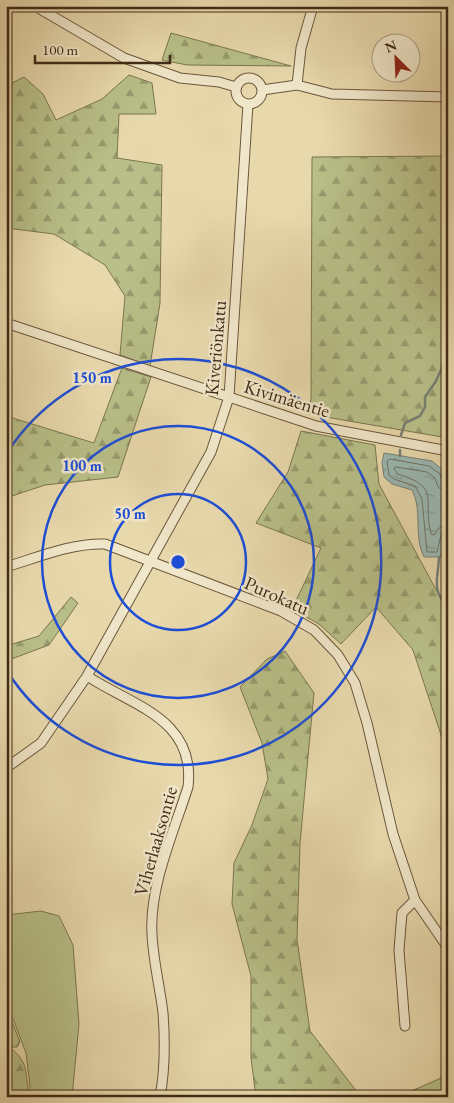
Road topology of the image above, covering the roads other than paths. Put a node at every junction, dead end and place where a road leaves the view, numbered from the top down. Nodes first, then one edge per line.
1 (35, 6) edge
2 (313, 6) edge
3 (296, 85) junction
4 (236, 87) junction
5 (262, 90) junction
6 (448, 97) edge
7 (248, 104) junction
8 (6, 322) edge
9 (229, 397) junction
10 (448, 451) edge
11 (151, 561) junction
12 (6, 568) edge
13 (87, 676) junction
14 (6, 768) edge
15 (415, 900) junction
16 (448, 948) edge
17 (405, 1026) dead end
18 (160, 1097) edge

1 - 4 street
2 - 3 street
3 - 5 street
3 - 6 street
4 - 5 street
4 - 7 street
5 - 7 street
7 - 9 street, Kiveriönkatu
8 - 9 street, Kivimäentie
9 - 10 street, Kivimäentie
9 - 11 street, Kiveriönkatu
11 - 12 street, Purokatu
11 - 13 street, Kiveriönkatu
11 - 15 street, Purokatu
13 - 14 street, Kiveriönkatu
13 - 18 street, Viherlaaksontie
15 - 16 street, Purokatu
15 - 17 street

